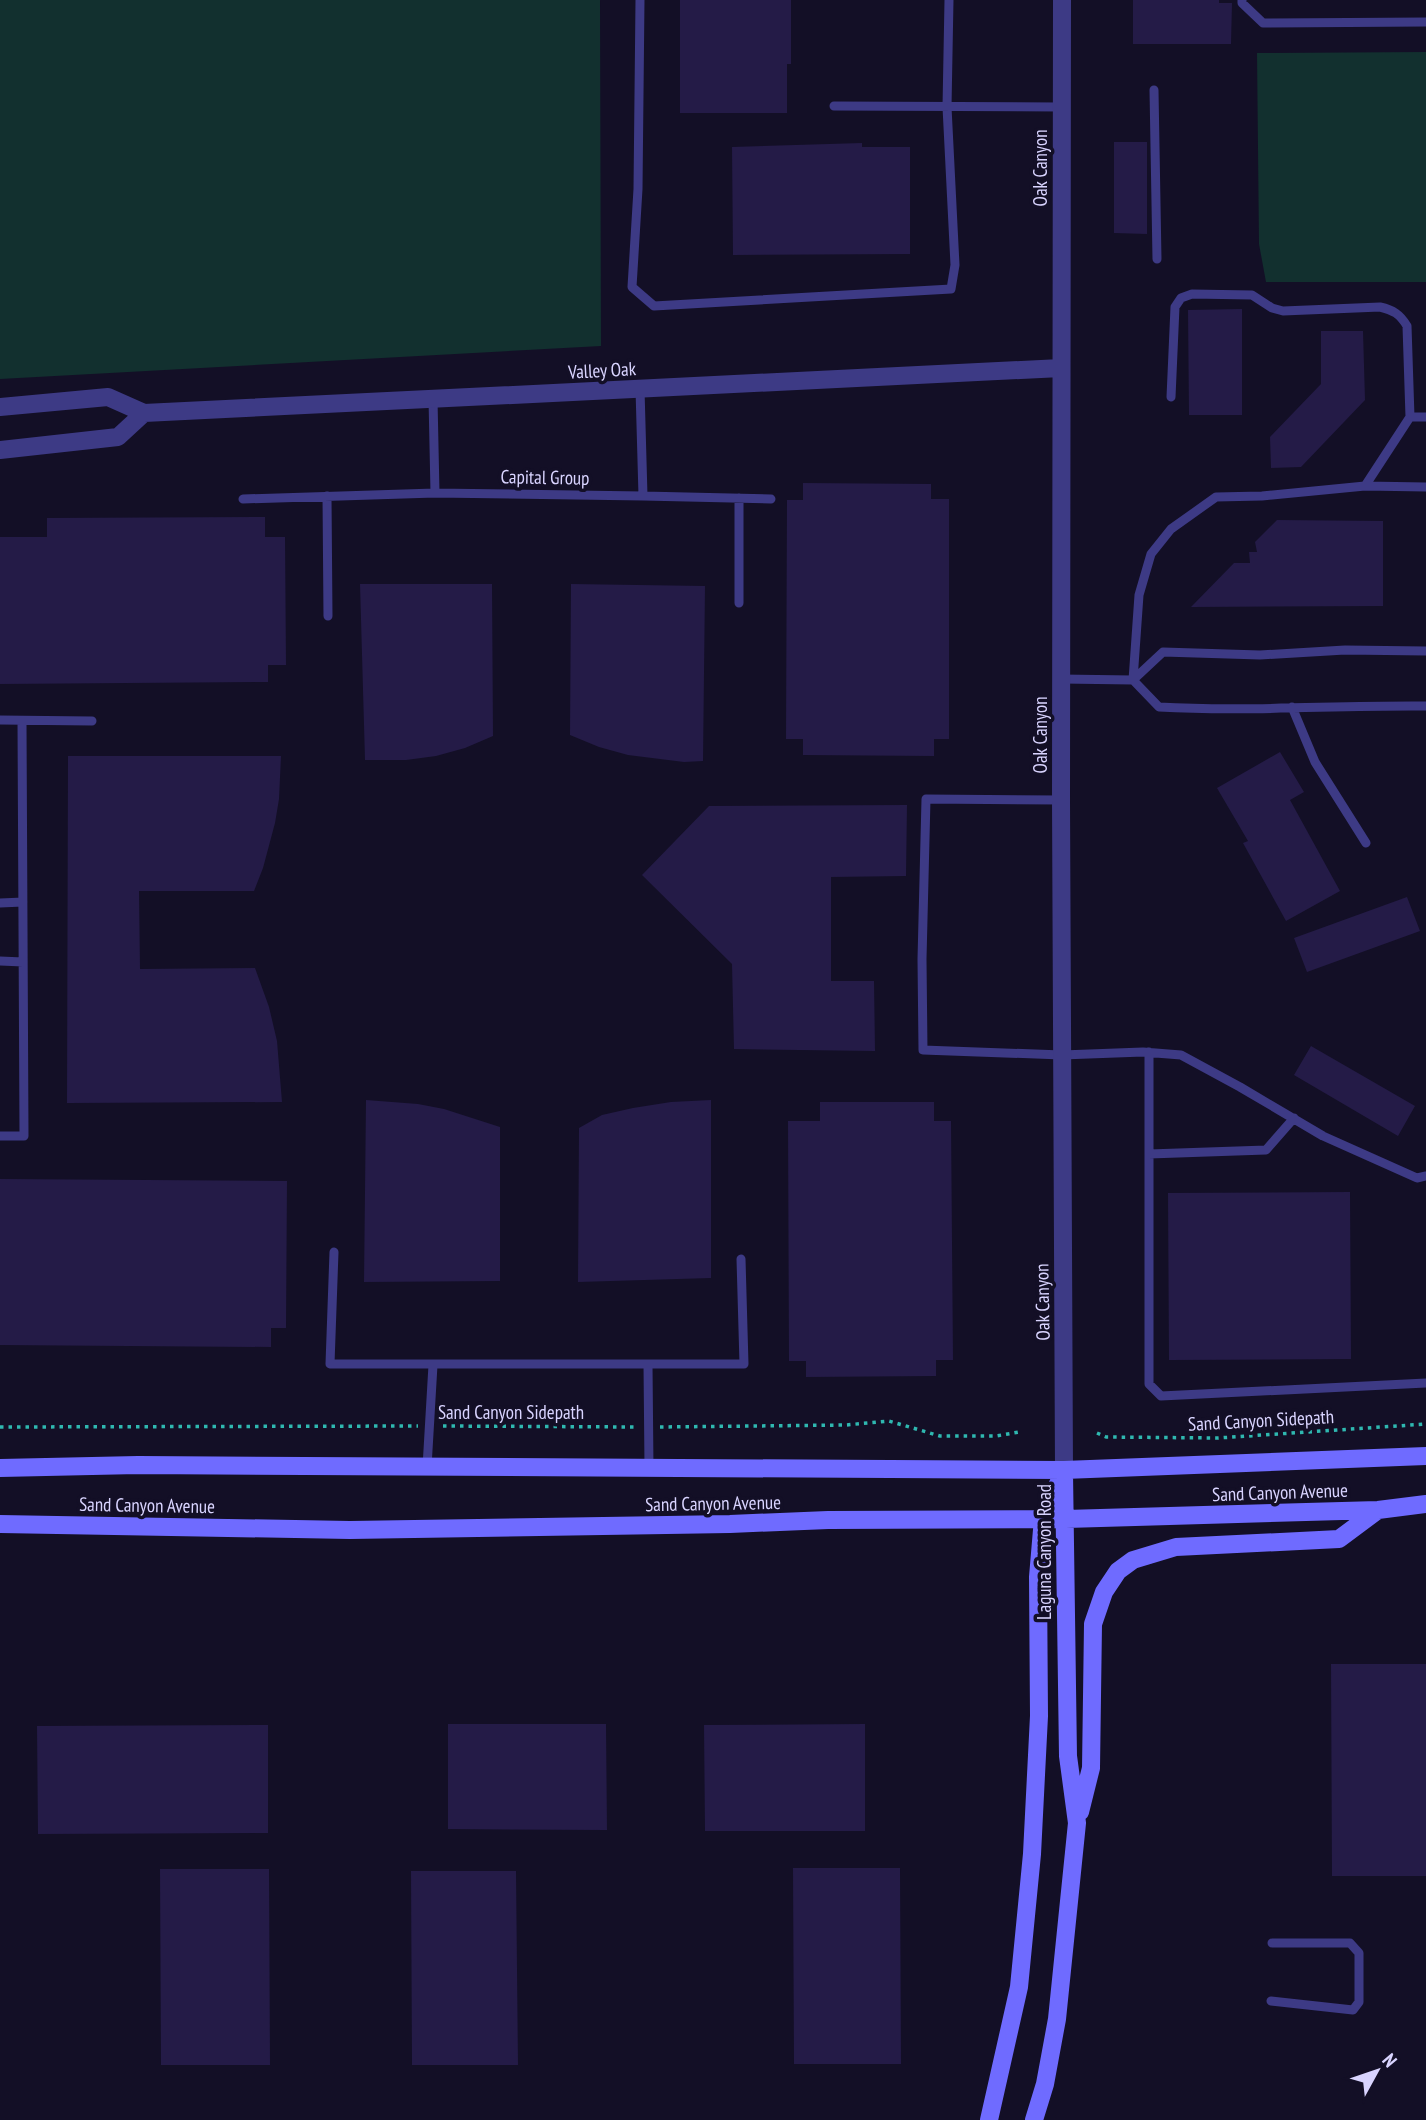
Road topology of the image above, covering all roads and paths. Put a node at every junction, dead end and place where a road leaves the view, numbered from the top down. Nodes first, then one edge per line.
1 (640, 0) edge
2 (949, 0) edge
3 (1062, 0) edge
4 (1242, 0) edge
5 (1426, 22) edge
6 (1154, 90) dead end
7 (834, 106) dead end
8 (947, 107) junction
9 (1061, 107) junction
10 (1157, 260) dead end
11 (1061, 368) junction
12 (640, 389) junction
13 (1171, 397) dead end
14 (433, 399) junction
15 (0, 407) edge
16 (145, 413) junction
17 (1410, 417) junction
18 (1426, 417) edge
19 (0, 450) edge
20 (1365, 486) junction
21 (1426, 487) edge
22 (435, 493) junction
23 (327, 496) junction
24 (643, 496) junction
25 (739, 498) junction
26 (243, 499) dead end
27 (771, 499) dead end
28 (739, 603) dead end
29 (328, 616) dead end
30 (1426, 651) edge
31 (1061, 679) junction
32 (1133, 680) junction
33 (1426, 706) edge
34 (1292, 707) junction
35 (0, 720) edge
36 (22, 720) junction
37 (92, 722) dead end
38 (1061, 800) junction
39 (1366, 844) dead end
40 (23, 902) junction
41 (0, 903) edge
42 (0, 961) edge
43 (23, 962) junction
44 (1149, 1052) junction
45 (1062, 1055) junction
46 (1294, 1118) junction
47 (0, 1136) edge
48 (1149, 1154) junction
49 (1426, 1175) edge
50 (334, 1252) dead end
51 (741, 1259) dead end
52 (433, 1365) junction
53 (648, 1365) junction
54 (1426, 1383) edge
55 (1426, 1424) edge
56 (429, 1426) junction
57 (0, 1427) edge
58 (649, 1427) junction
59 (1019, 1432) dead end
60 (1097, 1433) dead end
61 (1426, 1456) edge
62 (427, 1466) junction
63 (0, 1468) edge
64 (649, 1468) junction
65 (1064, 1470) junction
66 (1426, 1504) edge
67 (1378, 1510) junction
68 (1043, 1518) junction
69 (1066, 1519) junction
70 (0, 1524) edge
71 (1077, 1823) junction
72 (1272, 1943) dead end
73 (1271, 2001) dead end
74 (989, 2120) edge
75 (1034, 2120) edge

1 - 8 lane
2 - 8 lane
3 - 9 street, Oak Canyon
4 - 5 lane
6 - 10 lane
7 - 8 lane
8 - 9 lane
9 - 11 street, Oak Canyon
11 - 12 street, Valley Oak
11 - 31 street, Oak Canyon
12 - 14 street, Valley Oak
12 - 24 lane
13 - 17 lane
14 - 16 street, Valley Oak
14 - 22 lane
15 - 16 street, Valley Oak
16 - 19 street
17 - 18 lane
17 - 20 lane
20 - 21 lane
20 - 32 lane
22 - 23 lane, Capital Group
22 - 24 lane, Capital Group
23 - 26 lane, Capital Group
23 - 29 lane
24 - 25 lane, Capital Group
25 - 27 lane, Capital Group
25 - 28 lane
30 - 32 lane
31 - 32 lane
31 - 38 street, Oak Canyon
32 - 34 lane
33 - 34 lane
34 - 39 lane
35 - 36 lane
36 - 37 lane
36 - 40 lane
38 - 45 street, Oak Canyon
38 - 45 lane
40 - 41 lane
40 - 43 lane
42 - 43 lane
43 - 47 lane
44 - 45 lane
44 - 46 lane
44 - 48 lane
45 - 65 street, Oak Canyon
46 - 48 lane
46 - 49 lane
48 - 54 lane
50 - 52 lane
51 - 53 lane
52 - 53 lane
52 - 56 lane
53 - 58 lane
55 - 60 path, Sand Canyon Sidepath
56 - 57 path, Sand Canyon Sidepath
56 - 58 path, Sand Canyon Sidepath
56 - 62 lane
58 - 59 path, Sand Canyon Sidepath
58 - 64 lane
61 - 65 main road, Sand Canyon Avenue
62 - 63 main road, Sand Canyon Avenue
62 - 64 main road, Sand Canyon Avenue
64 - 65 main road, Sand Canyon Avenue
65 - 68 main road, Laguna Canyon Road
65 - 69 main road, Laguna Canyon Road
66 - 67 main road, Sand Canyon Avenue
67 - 69 main road, Sand Canyon Avenue
67 - 71 main road
68 - 69 main road, Sand Canyon Avenue
68 - 70 main road, Sand Canyon Avenue
68 - 74 main road, Laguna Canyon Road
69 - 71 main road, Laguna Canyon Road
71 - 75 main road, Laguna Canyon Road
72 - 73 lane

